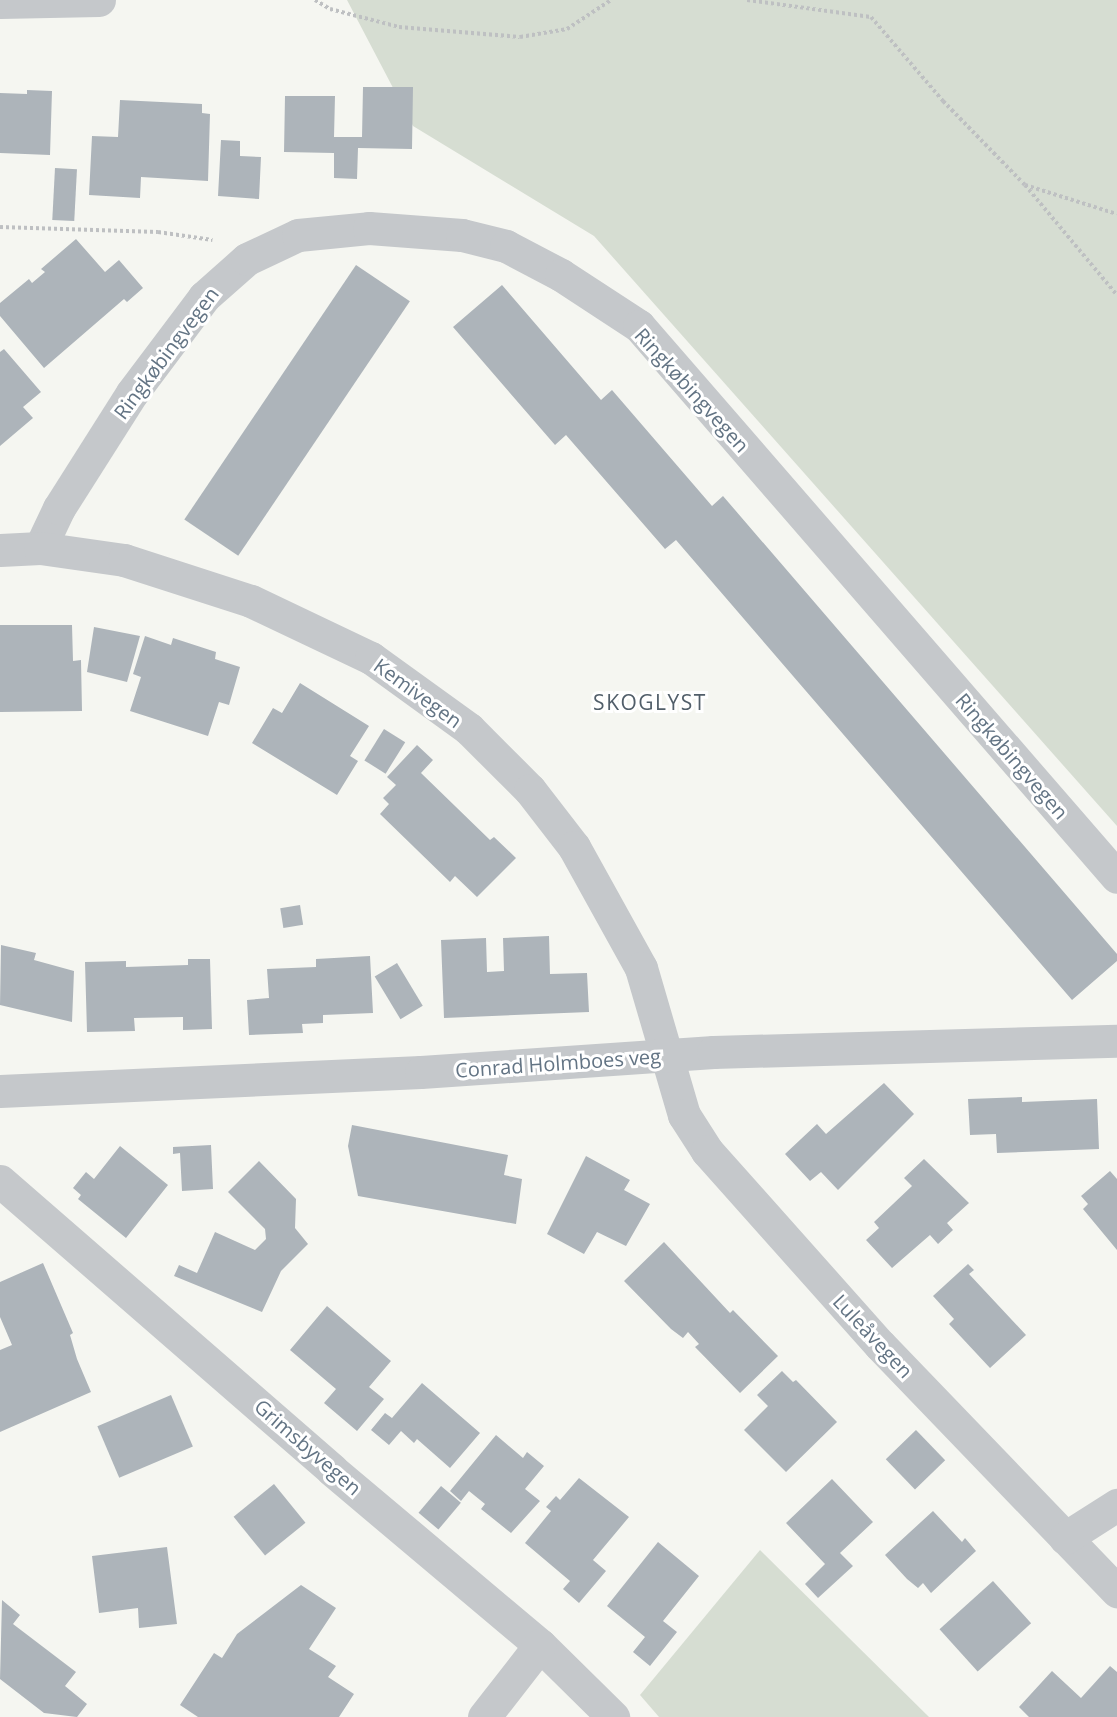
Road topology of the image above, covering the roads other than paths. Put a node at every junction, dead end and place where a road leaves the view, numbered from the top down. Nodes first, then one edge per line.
1 (99, 0) edge
2 (0, 2) edge
3 (40, 548) junction
4 (0, 550) edge
5 (1117, 877) edge
6 (1117, 1041) edge
7 (667, 1056) junction
8 (0, 1091) edge
9 (0, 1181) edge
10 (1117, 1505) edge
11 (1065, 1538) junction
12 (1117, 1591) edge
13 (540, 1645) junction
14 (484, 1717) edge
15 (614, 1717) edge

1 - 2 street
3 - 4 street, Kemivegen
3 - 5 street, Ringkøbingvegen
3 - 7 street, Kemivegen
6 - 7 street, Conrad Holmboes veg
7 - 8 street, Conrad Holmboes veg
7 - 11 street, Luleåvegen
9 - 13 street, Grimsbyvegen
10 - 11 street
11 - 12 street, Luleåvegen
13 - 14 street
13 - 15 street, Grimsbyvegen

